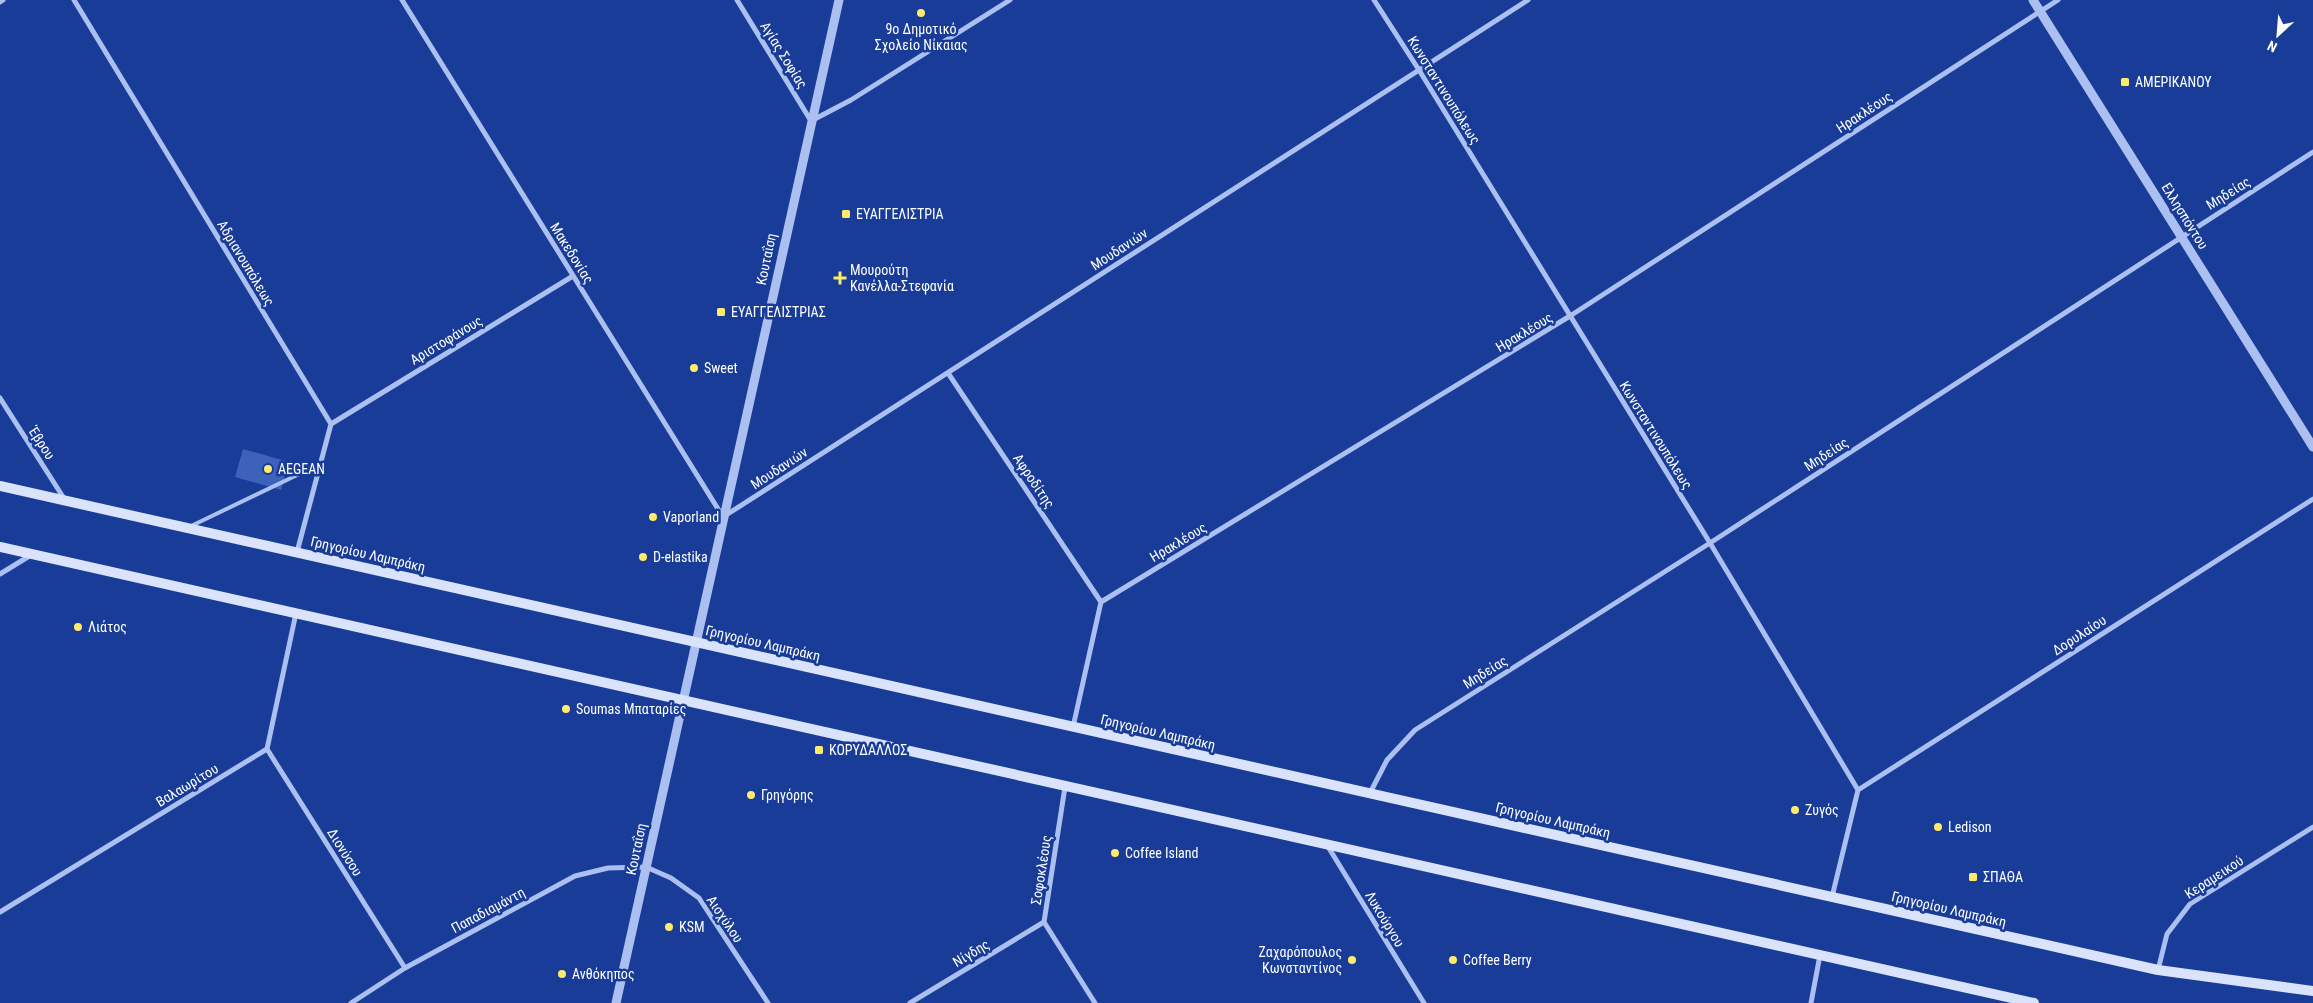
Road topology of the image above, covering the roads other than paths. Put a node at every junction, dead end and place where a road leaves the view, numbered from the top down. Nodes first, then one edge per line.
1 (74, 0) edge
2 (402, 0) edge
3 (737, 0) edge
4 (838, 0) edge
5 (1010, 0) edge
6 (1374, 0) edge
7 (1528, 0) edge
8 (2033, 0) edge
9 (2058, 0) edge
10 (2040, 11) junction
11 (1419, 70) junction
12 (811, 122) junction
13 (2313, 152) edge
14 (2181, 236) junction
15 (573, 276) junction
16 (1570, 316) junction
17 (948, 373) junction
18 (0, 398) edge
19 (331, 424) junction
20 (2313, 447) edge
21 (320, 464) junction
22 (0, 486) edge
23 (2313, 499) edge
24 (65, 500) junction
25 (723, 518) junction
26 (186, 528) junction
27 (1710, 543) junction
28 (0, 547) edge
29 (297, 552) junction
30 (31, 554) junction
31 (0, 574) edge
32 (1101, 602) junction
33 (296, 613) junction
34 (695, 642) junction
35 (683, 701) junction
36 (1074, 727) junction
37 (266, 749) junction
38 (1066, 787) junction
39 (1858, 790) junction
40 (1370, 793) junction
41 (2313, 827) edge
42 (1327, 845) junction
43 (646, 866) junction
44 (1832, 897) junction
45 (0, 912) edge
46 (1044, 922) junction
47 (1820, 955) junction
48 (405, 968) junction
49 (2158, 970) junction
50 (2313, 991) edge
51 (351, 1003) edge
52 (616, 1003) edge
53 (768, 1003) edge
54 (910, 1003) edge
55 (1095, 1003) edge
56 (1424, 1003) edge
57 (1811, 1003) edge
58 (2034, 1003) edge

1 - 19 street, Αδριανουπόλεως
2 - 15 street, Μακεδονίας
3 - 12 street, Αγίας Σοφίας
4 - 12 street, Κουταΐση
5 - 12 street
6 - 11 street, Κωνσταντινουπόλεως
7 - 11 street, Μουδανιών
8 - 10 street, Ελλησπόντου
9 - 10 street, Ηρακλέους
10 - 14 street, Ελλησπόντου
10 - 16 street, Ηρακλέους
11 - 16 street, Κωνσταντινουπόλεως
11 - 17 street, Μουδανιών
12 - 25 street, Κουταΐση
13 - 14 street, Μηδείας
14 - 20 street, Ελλησπόντου
14 - 27 street, Μηδείας
15 - 19 street, Αριστοφάνους
15 - 25 street, Μακεδονίας
16 - 27 street, Κωνσταντινουπόλεως
16 - 32 street, Ηρακλέους
17 - 25 street, Μουδανιών
17 - 32 street, Αφροδίτης
18 - 24 street, Έβρου
19 - 21 street
21 - 26 lane
21 - 29 street
22 - 24 main road, Γρηγορίου Λαμπράκη
23 - 39 street, Δορυλαίου
24 - 26 main road, Γρηγορίου Λαμπράκη
25 - 34 street, Κουταΐση
26 - 29 main road, Γρηγορίου Λαμπράκη
27 - 39 street, Κωνσταντινουπόλεως
27 - 40 street, Μηδείας
28 - 30 main road
29 - 34 main road, Γρηγορίου Λαμπράκη
30 - 31 street
30 - 33 main road
32 - 36 street
33 - 35 main road
33 - 37 street
34 - 35 street, Κουταΐση
34 - 36 main road, Γρηγορίου Λαμπράκη
35 - 38 main road
35 - 43 street, Κουταΐση
36 - 40 main road, Γρηγορίου Λαμπράκη
37 - 45 street, Βαλαωρίτου
37 - 48 street, Διονύσου
38 - 42 main road
38 - 46 street, Σοφοκλέους
39 - 44 street
40 - 44 main road, Γρηγορίου Λαμπράκη
41 - 49 street, Κεραμεικού
42 - 47 main road
42 - 56 street, Λυκούργου
43 - 48 street, Παπαδιαμάντη
43 - 52 street, Κουταΐση
43 - 53 street, Αισχύλου
44 - 49 main road, Γρηγορίου Λαμπράκη
46 - 54 street, Νίγδης
46 - 55 street, Σοφοκλέους
47 - 57 street
47 - 58 main road
48 - 51 street, Παπαδιαμάντη
49 - 50 main road, Γρηγορίου Λαμπράκη

